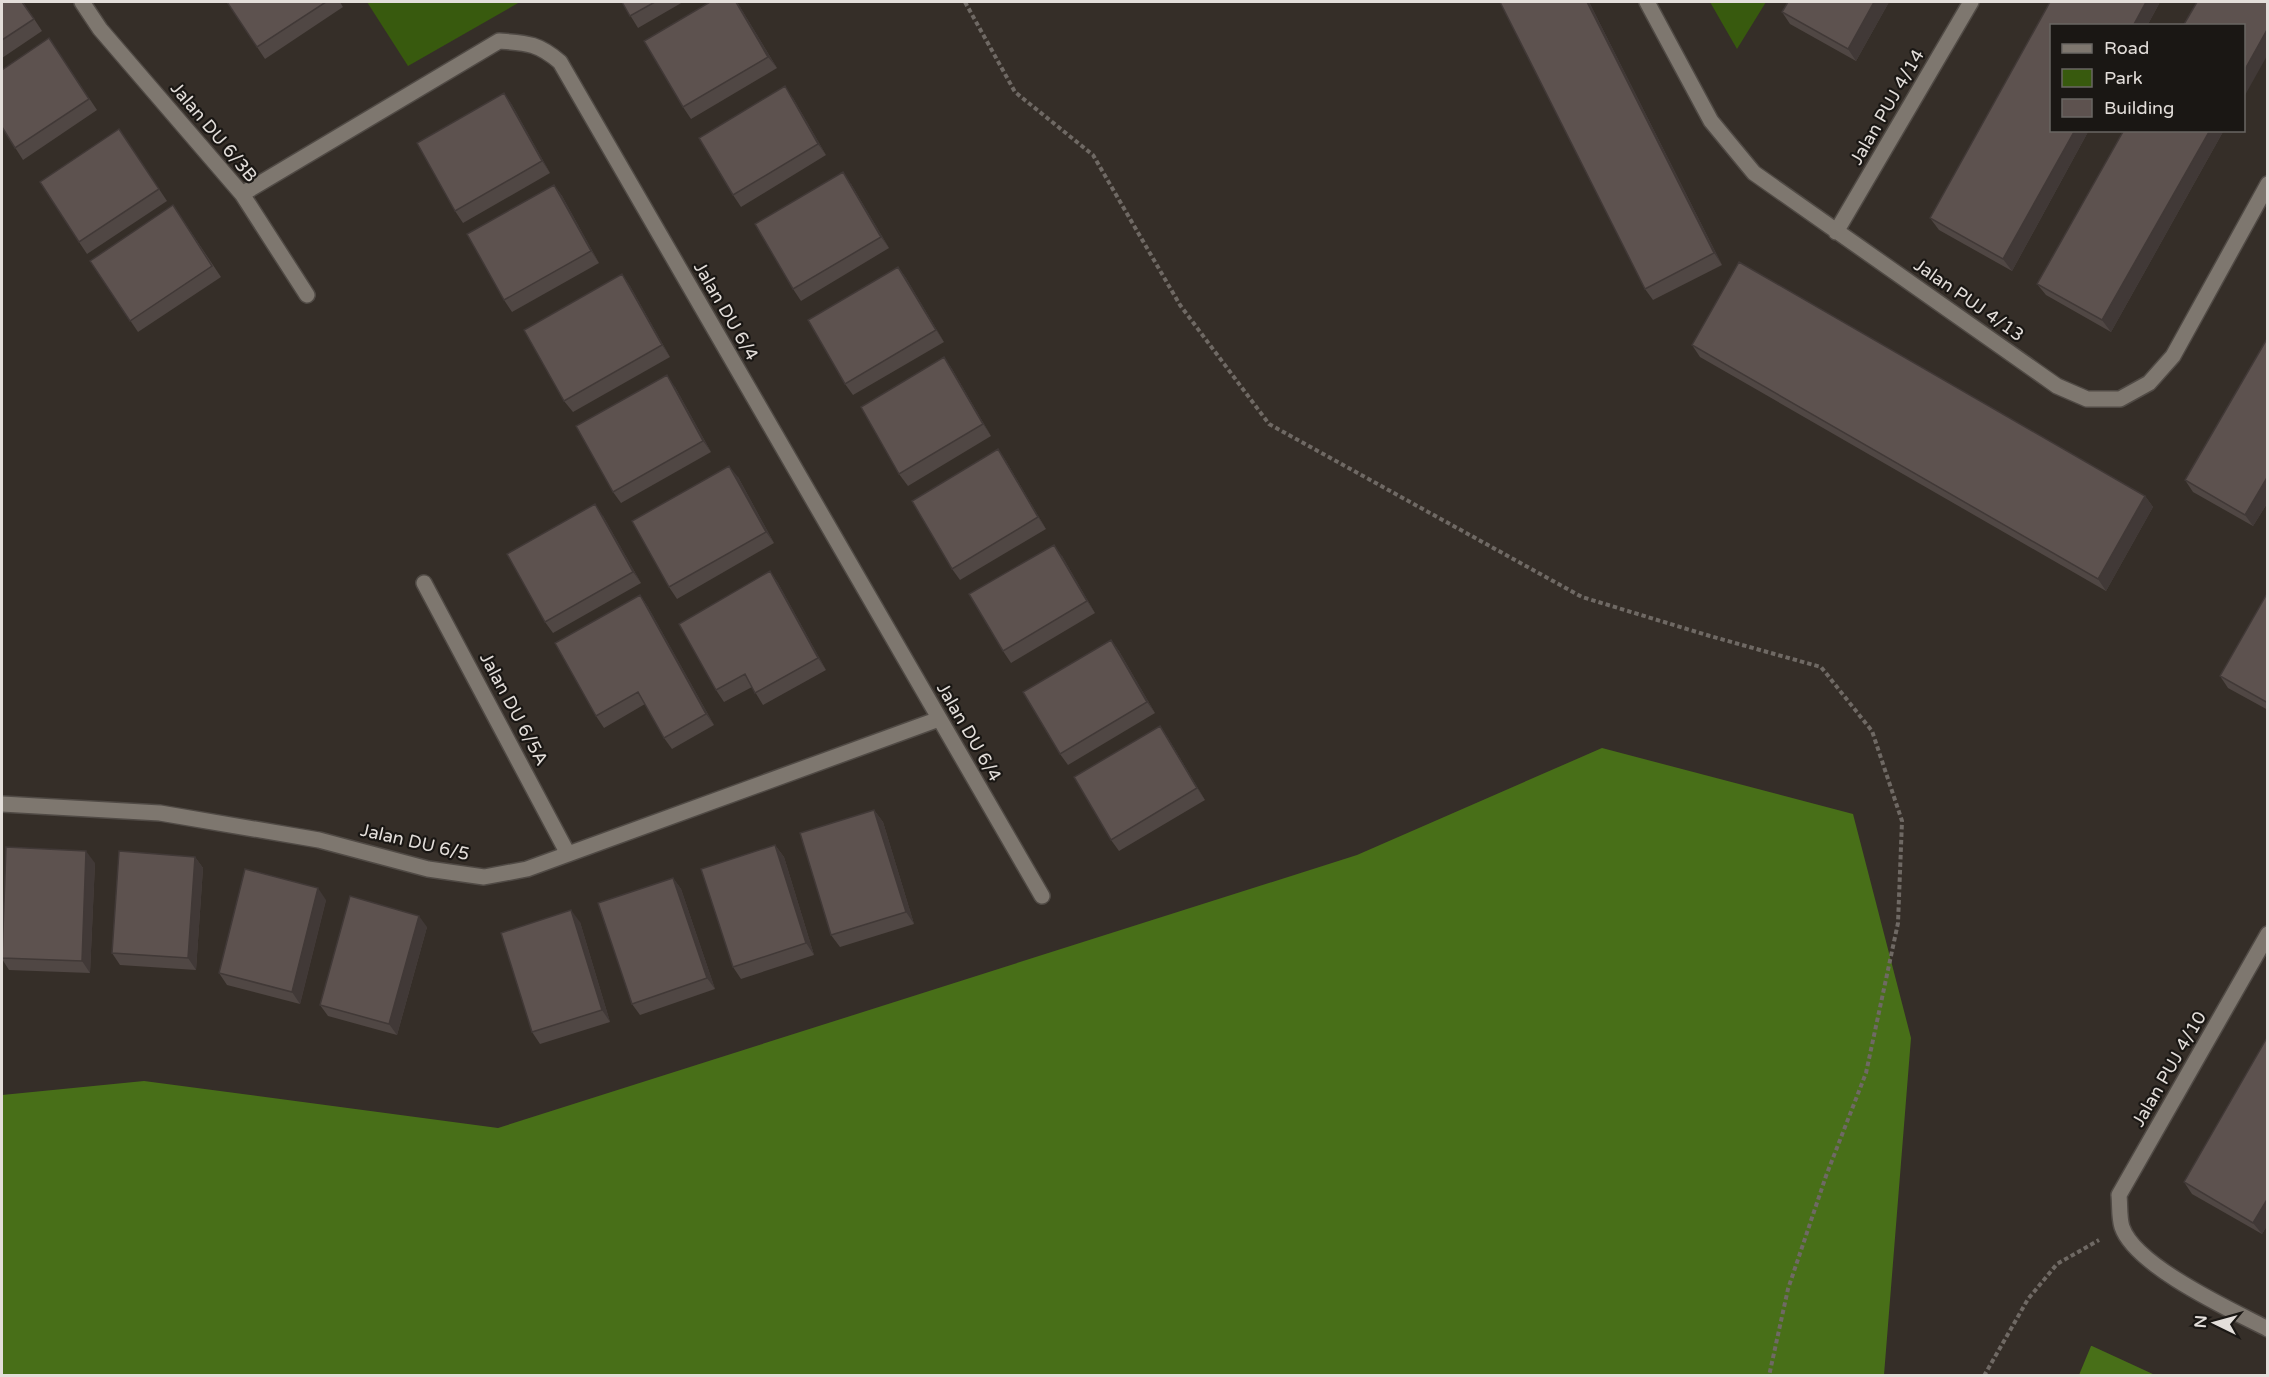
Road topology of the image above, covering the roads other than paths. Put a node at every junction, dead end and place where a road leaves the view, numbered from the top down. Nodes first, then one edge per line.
1 (82, 2) edge
2 (1647, 2) edge
3 (1971, 2) edge
4 (2268, 184) edge
5 (242, 194) junction
6 (1836, 231) junction
7 (307, 295) dead end
8 (424, 583) dead end
9 (939, 719) junction
10 (2, 804) edge
11 (568, 854) junction
12 (1042, 896) dead end
13 (2268, 934) edge
14 (2268, 1329) edge

1 - 5 street, Jalan DU 6/3B
2 - 6 street, Jalan PUJ 4/13
3 - 6 street, Jalan PUJ 4/14
4 - 6 street, Jalan PUJ 4/13
5 - 7 street, Jalan DU 6/3B
5 - 9 street, Jalan DU 6/4
8 - 11 street, Jalan DU 6/5A
9 - 11 street, Jalan DU 6/5
9 - 12 street, Jalan DU 6/4
10 - 11 street, Jalan DU 6/5
13 - 14 street, Jalan PUJ 4/10

